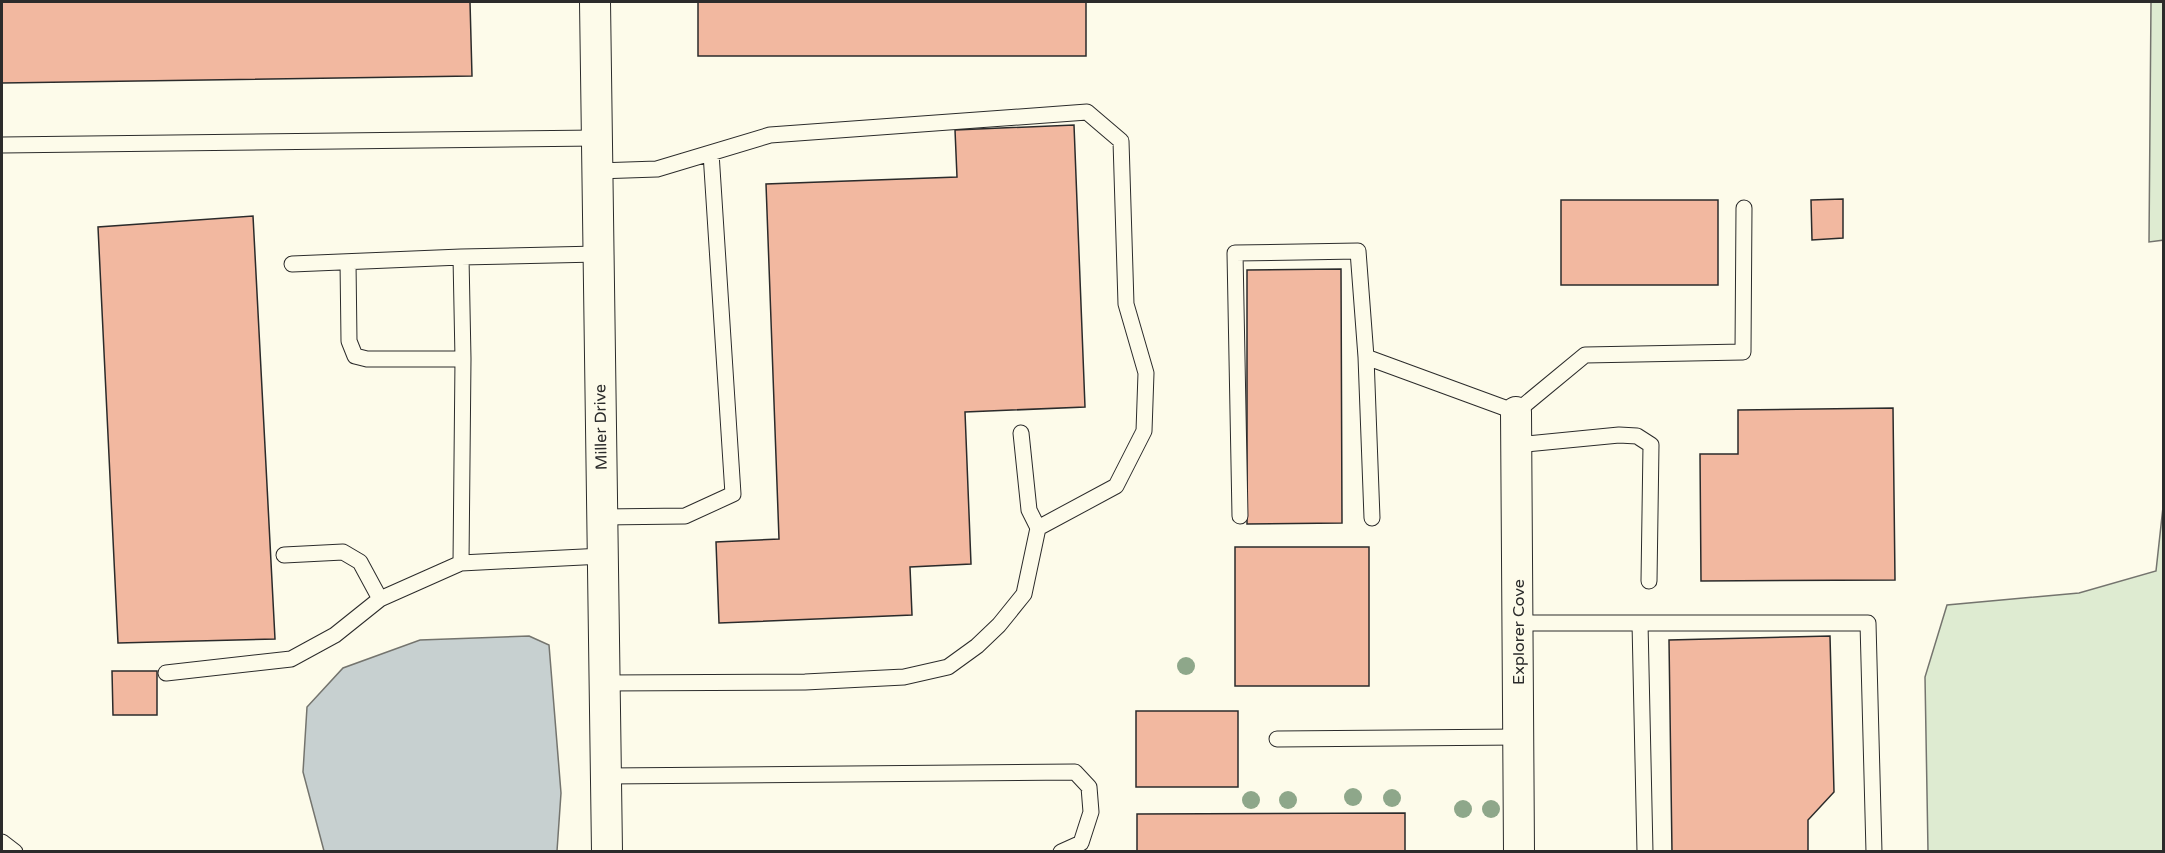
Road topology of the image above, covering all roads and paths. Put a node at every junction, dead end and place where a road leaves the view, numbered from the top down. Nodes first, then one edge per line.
1 (595, 2) edge
2 (597, 138) junction
3 (2, 145) edge
4 (711, 153) junction
5 (597, 171) junction
6 (1744, 208) dead end
7 (598, 254) junction
8 (461, 257) junction
9 (348, 262) junction
10 (292, 264) dead end
11 (1366, 357) junction
12 (463, 359) junction
13 (1516, 412) junction
14 (1021, 433) dead end
15 (1517, 445) junction
16 (1240, 516) dead end
17 (602, 517) junction
18 (1372, 518) dead end
19 (1038, 528) junction
20 (284, 555) dead end
21 (603, 556) junction
22 (461, 563) junction
23 (1649, 581) dead end
24 (380, 599) junction
25 (1518, 623) junction
26 (1640, 623) junction
27 (166, 673) dead end
28 (604, 683) junction
29 (1519, 737) junction
30 (1277, 739) dead end
31 (606, 776) junction
32 (2, 842) edge
33 (15, 852) edge
34 (607, 852) edge
35 (1061, 852) edge
36 (1519, 852) edge
37 (1645, 852) edge
38 (1874, 852) edge

1 - 2 street, Miller Drive
2 - 3 lane
2 - 5 street, Miller Drive
4 - 5 lane
4 - 17 lane
4 - 19 lane
5 - 7 street, Miller Drive
6 - 13 lane
7 - 8 lane
7 - 17 street, Miller Drive
8 - 9 lane
8 - 12 lane
9 - 10 lane
9 - 12 lane
11 - 13 lane
11 - 16 lane
11 - 18 lane
12 - 22 lane
13 - 15 street, Explorer Cove
14 - 19 lane
15 - 23 lane
15 - 25 street, Explorer Cove
17 - 21 street, Miller Drive
19 - 28 lane
20 - 24 lane
21 - 22 lane
21 - 28 street, Miller Drive
22 - 24 lane
24 - 27 lane
25 - 26 lane
25 - 29 street, Explorer Cove
26 - 37 lane
26 - 38 lane
28 - 31 street, Miller Drive
29 - 30 lane
29 - 36 street, Explorer Cove
31 - 34 street, Miller Drive
31 - 35 lane
32 - 33 lane

